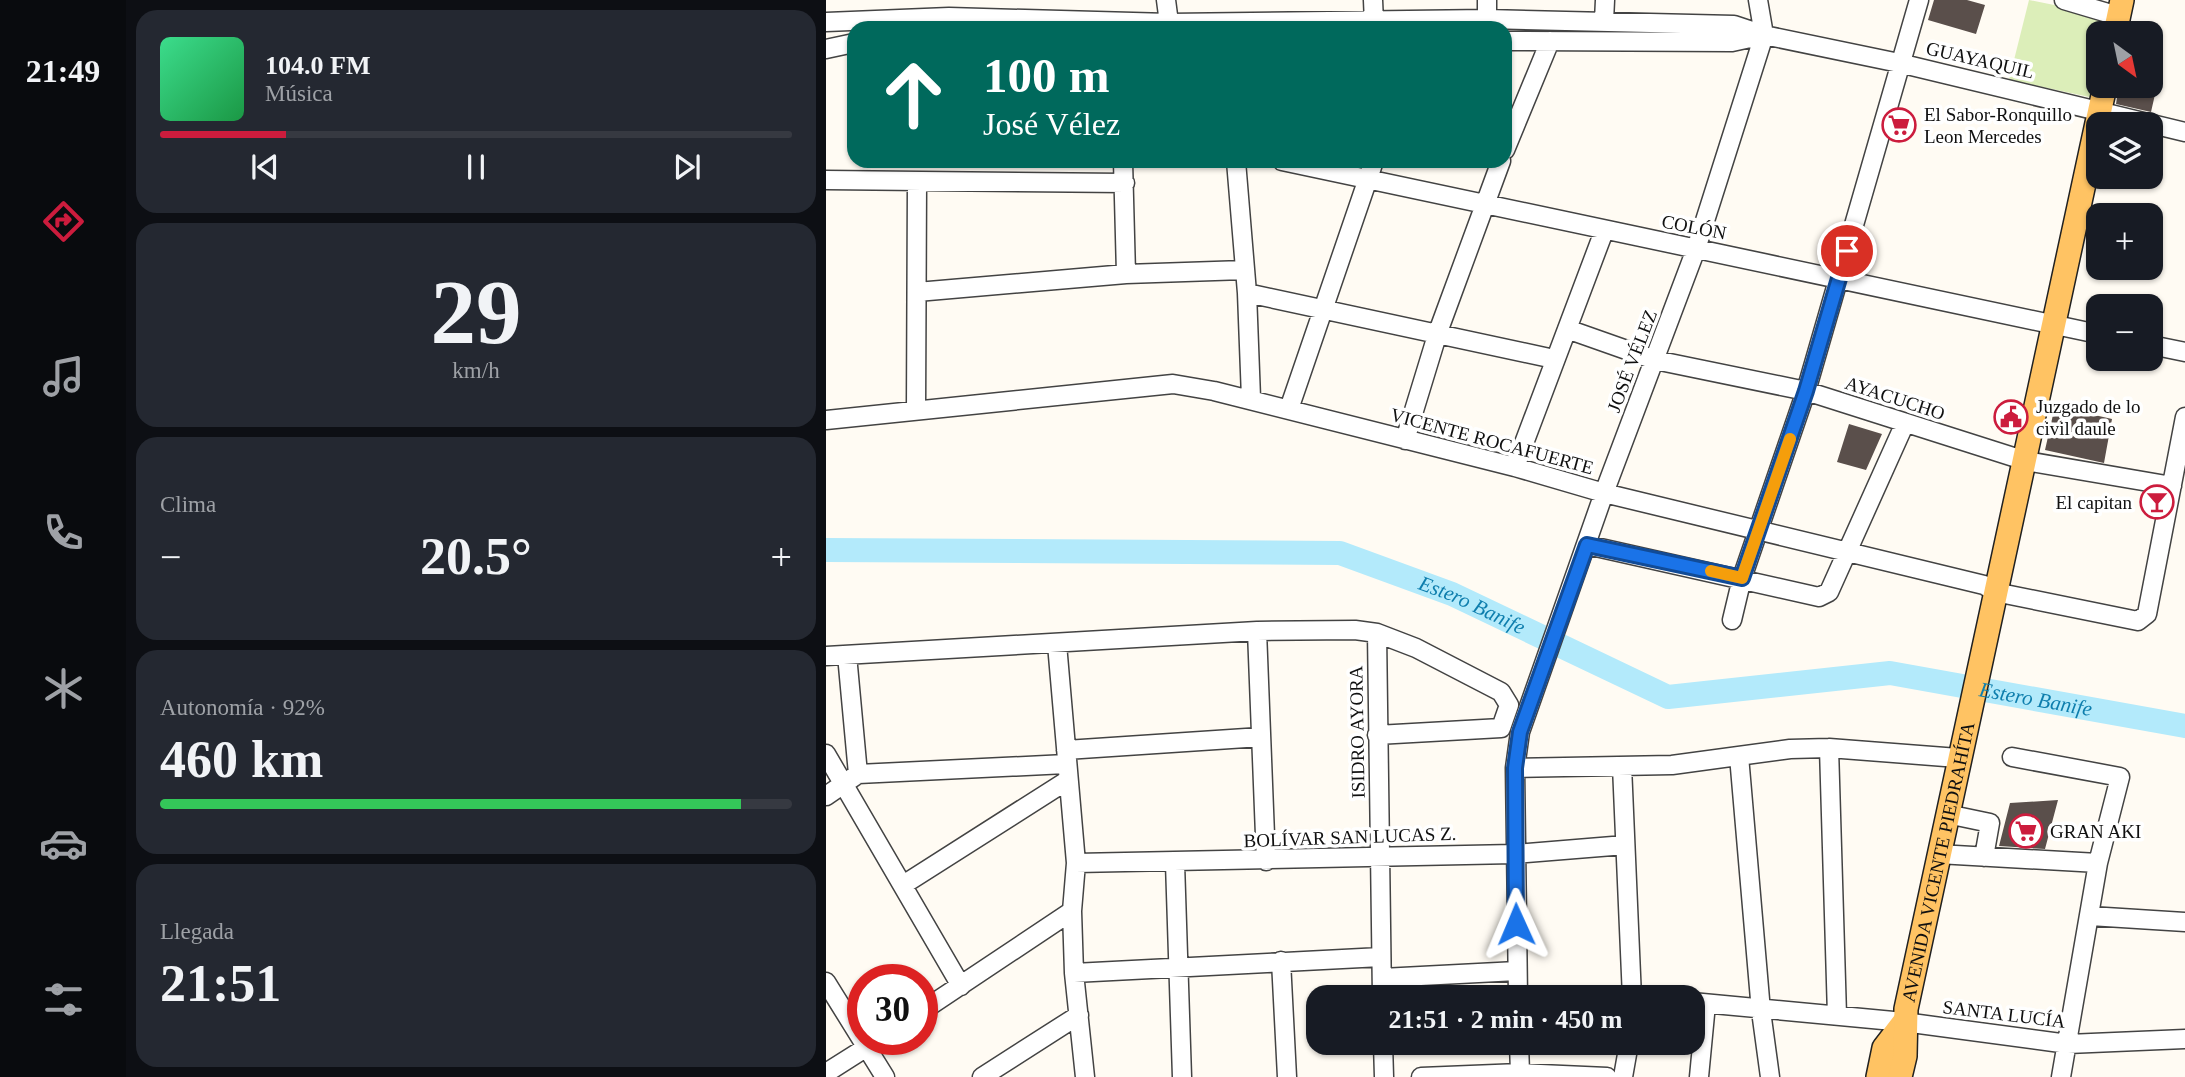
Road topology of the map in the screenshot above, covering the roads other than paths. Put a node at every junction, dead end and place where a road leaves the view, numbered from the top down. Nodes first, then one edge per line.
1 (1166, 0) edge
2 (1373, 0) edge
3 (1487, 0) edge
4 (1605, 0) edge
5 (1758, 0) edge
6 (1919, 0) edge
7 (2064, 0) edge
8 (946, 16) edge
9 (2118, 16) edge
10 (1130, 19) junction
11 (1487, 19) junction
12 (1118, 21) edge
13 (1150, 21) edge
14 (1169, 21) edge
15 (1374, 21) edge
16 (1430, 21) edge
17 (1604, 21) junction
18 (826, 22) edge
19 (1764, 35) junction
20 (1512, 41) edge
21 (1550, 41) junction
22 (847, 44) edge
23 (826, 49) edge
24 (847, 50) edge
25 (1899, 63) junction
26 (2102, 98) edge
27 (2100, 110) junction
28 (2185, 132) edge
29 (1512, 133) edge
30 (1124, 168) edge
31 (1237, 168) edge
32 (1318, 168) edge
33 (1372, 168) edge
34 (1497, 168) edge
35 (1369, 178) junction
36 (826, 180) edge
37 (917, 181) junction
38 (1125, 183) junction
39 (1483, 202) junction
40 (1604, 231) junction
41 (1696, 249) junction
42 (1244, 270) junction
43 (1126, 274) junction
44 (1839, 278) junction
45 (917, 292) junction
46 (1247, 293) junction
47 (1322, 307) junction
48 (2055, 325) junction
49 (1567, 329) junction
50 (2086, 331) edge
51 (1438, 332) junction
52 (2163, 347) edge
53 (2185, 352) edge
54 (1554, 359) junction
55 (1655, 360) junction
56 (1806, 391) junction
57 (1251, 398) junction
58 (1289, 409) junction
59 (916, 410) junction
60 (2185, 417) edge
61 (826, 420) edge
62 (1905, 423) junction
63 (1405, 440) junction
64 (2026, 461) junction
65 (1515, 467) junction
66 (2172, 486) junction
67 (1604, 494) junction
68 (1760, 530) junction
69 (1587, 545) junction
70 (1846, 551) junction
71 (1742, 578) junction
72 (1995, 592) junction
73 (1732, 620) dead end
74 (1256, 631) junction
75 (1377, 634) junction
76 (1057, 644) junction
77 (847, 655) junction
78 (826, 656) edge
79 (1377, 735) junction
80 (1261, 737) junction
81 (1829, 748) junction
82 (1959, 753) junction
83 (826, 754) edge
84 (1739, 756) junction
85 (2012, 757) dead end
86 (1067, 765) junction
87 (1622, 766) junction
88 (1515, 768) junction
89 (852, 779) junction
90 (826, 796) edge
91 (1947, 814) junction
92 (1625, 845) junction
93 (1938, 854) junction
94 (1379, 855) junction
95 (1514, 855) junction
96 (1984, 857) junction
97 (1266, 861) junction
98 (1076, 863) junction
99 (1175, 863) junction
100 (2098, 863) junction
101 (903, 885) junction
102 (1072, 911) junction
103 (2090, 916) junction
104 (2185, 922) edge
105 (1381, 957) junction
106 (1281, 961) junction
107 (1180, 967) junction
108 (1517, 971) junction
109 (1074, 973) junction
110 (1382, 978) junction
111 (826, 982) edge
112 (1382, 985) edge
113 (1518, 985) edge
114 (1631, 985) edge
115 (961, 986) junction
116 (938, 1001) edge
117 (1705, 1004) edge
118 (847, 1010) edge
119 (1761, 1011) junction
120 (1079, 1015) junction
121 (1837, 1015) junction
122 (1904, 1022) junction
123 (2185, 1038) edge
124 (2068, 1044) junction
125 (854, 1055) edge
126 (877, 1055) edge
127 (1383, 1055) edge
128 (1519, 1055) edge
129 (1627, 1055) edge
130 (1699, 1055) edge
131 (826, 1073) edge
132 (1520, 1073) junction
133 (885, 1077) edge
134 (982, 1077) edge
135 (1085, 1077) edge
136 (1182, 1077) edge
137 (1287, 1077) edge
138 (1384, 1077) edge
139 (1421, 1077) edge
140 (1607, 1077) edge
141 (1623, 1077) edge
142 (1699, 1077) edge
143 (1770, 1077) edge
144 (1878, 1077) edge
145 (1900, 1077) edge
146 (2062, 1077) edge

1 - 14 street
2 - 15 street
3 - 11 street
4 - 17 street
5 - 19 street, JOSÉ VÉLEZ
6 - 25 street
7 - 9 street
8 - 10 street
8 - 18 street
10 - 12 street
10 - 13 street, GUAYAQUIL
11 - 16 street, GUAYAQUIL
11 - 17 street, GUAYAQUIL
17 - 19 street, GUAYAQUIL
19 - 21 street
19 - 25 street, GUAYAQUIL
19 - 41 street, JOSÉ VÉLEZ
20 - 21 street
21 - 29 street
22 - 23 street
23 - 24 street
25 - 27 street, GUAYAQUIL
25 - 44 street
26 - 27 main road, AVENIDA VICENTE PIEDRAHÍTA
27 - 28 street, GUAYAQUIL
27 - 48 main road, AVENIDA VICENTE PIEDRAHÍTA
30 - 38 street
31 - 42 street
32 - 35 street, COLÓN
33 - 35 street
34 - 39 street
35 - 39 street, COLÓN
35 - 47 street
36 - 37 street
37 - 38 street
37 - 45 street
38 - 43 street
39 - 40 street, COLÓN
39 - 51 street
40 - 41 street, COLÓN
40 - 49 street
41 - 44 street, COLÓN
41 - 55 street, JOSÉ VÉLEZ
42 - 43 street
42 - 46 street
43 - 45 street
44 - 48 street, COLÓN
44 - 56 street
45 - 59 street
46 - 47 street
46 - 57 street
47 - 51 street
47 - 58 street
48 - 50 street, COLÓN
48 - 64 main road, AVENIDA VICENTE PIEDRAHÍTA
49 - 54 street
49 - 55 street, AYACUCHO
51 - 54 street
51 - 63 street
52 - 53 street
54 - 65 street
55 - 56 street, AYACUCHO
55 - 67 street, JOSÉ VÉLEZ
56 - 62 street, AYACUCHO
56 - 68 street
57 - 58 street, VICENTE ROCAFUERTE
57 - 59 street, VICENTE ROCAFUERTE
58 - 63 street, VICENTE ROCAFUERTE
59 - 61 street, VICENTE ROCAFUERTE
60 - 66 street
62 - 64 street, AYACUCHO
62 - 70 street
63 - 65 street, VICENTE ROCAFUERTE
64 - 66 street, AYACUCHO
64 - 72 main road, AVENIDA VICENTE PIEDRAHÍTA
65 - 67 street, VICENTE ROCAFUERTE
66 - 72 street, VICENTE ROCAFUERTE
67 - 68 street, VICENTE ROCAFUERTE
67 - 69 street, JOSÉ VÉLEZ
68 - 70 street, VICENTE ROCAFUERTE
68 - 71 street
69 - 71 street
69 - 88 street, JOSÉ VÉLEZ
70 - 71 street
70 - 72 street, VICENTE ROCAFUERTE
71 - 73 street
72 - 82 main road, AVENIDA VICENTE PIEDRAHÍTA
74 - 75 street
74 - 76 street
74 - 80 street
75 - 79 street, ISIDRO AYORA
75 - 79 street
76 - 77 street
76 - 86 street
77 - 78 street
77 - 89 street
79 - 94 street, ISIDRO AYORA
80 - 86 street
80 - 97 street
81 - 82 street
81 - 84 street
81 - 121 street
82 - 91 main road, AVENIDA VICENTE PIEDRAHÍTA
83 - 89 street
84 - 87 street
84 - 119 street
85 - 100 street
86 - 89 street
86 - 98 street
86 - 101 street
87 - 88 street
87 - 92 street
88 - 95 street, JOSÉ VÉLEZ
89 - 90 street
89 - 101 street
91 - 93 main road, AVENIDA VICENTE PIEDRAHÍTA
91 - 96 street
92 - 95 street, BOLÍVAR SAN LUCAS Z.
92 - 114 street
93 - 96 street
93 - 122 main road, AVENIDA VICENTE PIEDRAHÍTA
94 - 95 street, BOLÍVAR SAN LUCAS Z.
94 - 97 street, BOLÍVAR SAN LUCAS Z.
94 - 105 street, ISIDRO AYORA
95 - 108 street, JOSÉ VÉLEZ
96 - 100 street
97 - 99 street, BOLÍVAR SAN LUCAS Z.
98 - 99 street, BOLÍVAR SAN LUCAS Z.
98 - 102 street
99 - 107 street
100 - 103 street
101 - 115 street
102 - 109 street
102 - 115 street
103 - 104 street
103 - 124 street
105 - 106 street
105 - 110 street, ISIDRO AYORA
106 - 107 street
106 - 137 street
107 - 109 street
107 - 136 street
108 - 110 street
108 - 113 street, JOSÉ VÉLEZ
109 - 120 street
110 - 112 street, ISIDRO AYORA
111 - 118 street
115 - 116 street
117 - 119 street, SANTA LUCÍA
119 - 121 street, SANTA LUCÍA
119 - 143 street
120 - 134 street
120 - 135 street
121 - 122 street, SANTA LUCÍA
122 - 124 street, SANTA LUCÍA
122 - 144 main road, AVENIDA VICENTE PIEDRAHÍTA
122 - 145 main road, AVENIDA VICENTE PIEDRAHÍTA
123 - 124 street, SANTA LUCÍA
124 - 146 street
125 - 131 street
126 - 133 street
127 - 138 street
128 - 132 street
129 - 141 street
130 - 142 street
132 - 139 street
132 - 140 street

